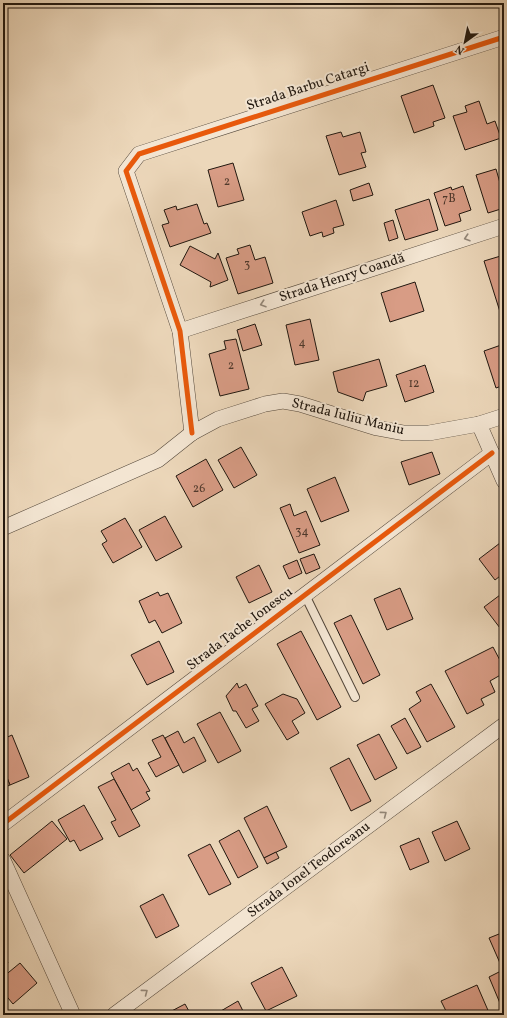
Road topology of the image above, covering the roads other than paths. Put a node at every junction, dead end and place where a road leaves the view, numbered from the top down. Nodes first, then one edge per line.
1 (504, 37) edge
2 (504, 226) edge
3 (180, 331) junction
4 (504, 416) edge
5 (478, 424) junction
6 (192, 433) junction
7 (492, 453) junction
8 (504, 481) edge
9 (3, 528) edge
10 (305, 595) junction
11 (355, 698) dead end
12 (504, 725) edge
13 (3, 824) edge
14 (3, 860) edge
15 (73, 1015) edge
16 (114, 1015) edge

1 - 3 street, Strada Barbu Catargi
2 -> 3 street, Strada Henry Coandă
3 - 6 street
4 - 5 street, Strada Iuliu Maniu
5 - 6 street, Strada Iuliu Maniu
5 - 7 street
6 - 9 street, Strada Iuliu Maniu
7 - 8 street
7 - 10 street, Strada Tache Ionescu
10 - 11 lane
10 - 13 street, Strada Tache Ionescu
16 -> 12 street, Strada Ionel Teodoreanu
14 - 15 street

